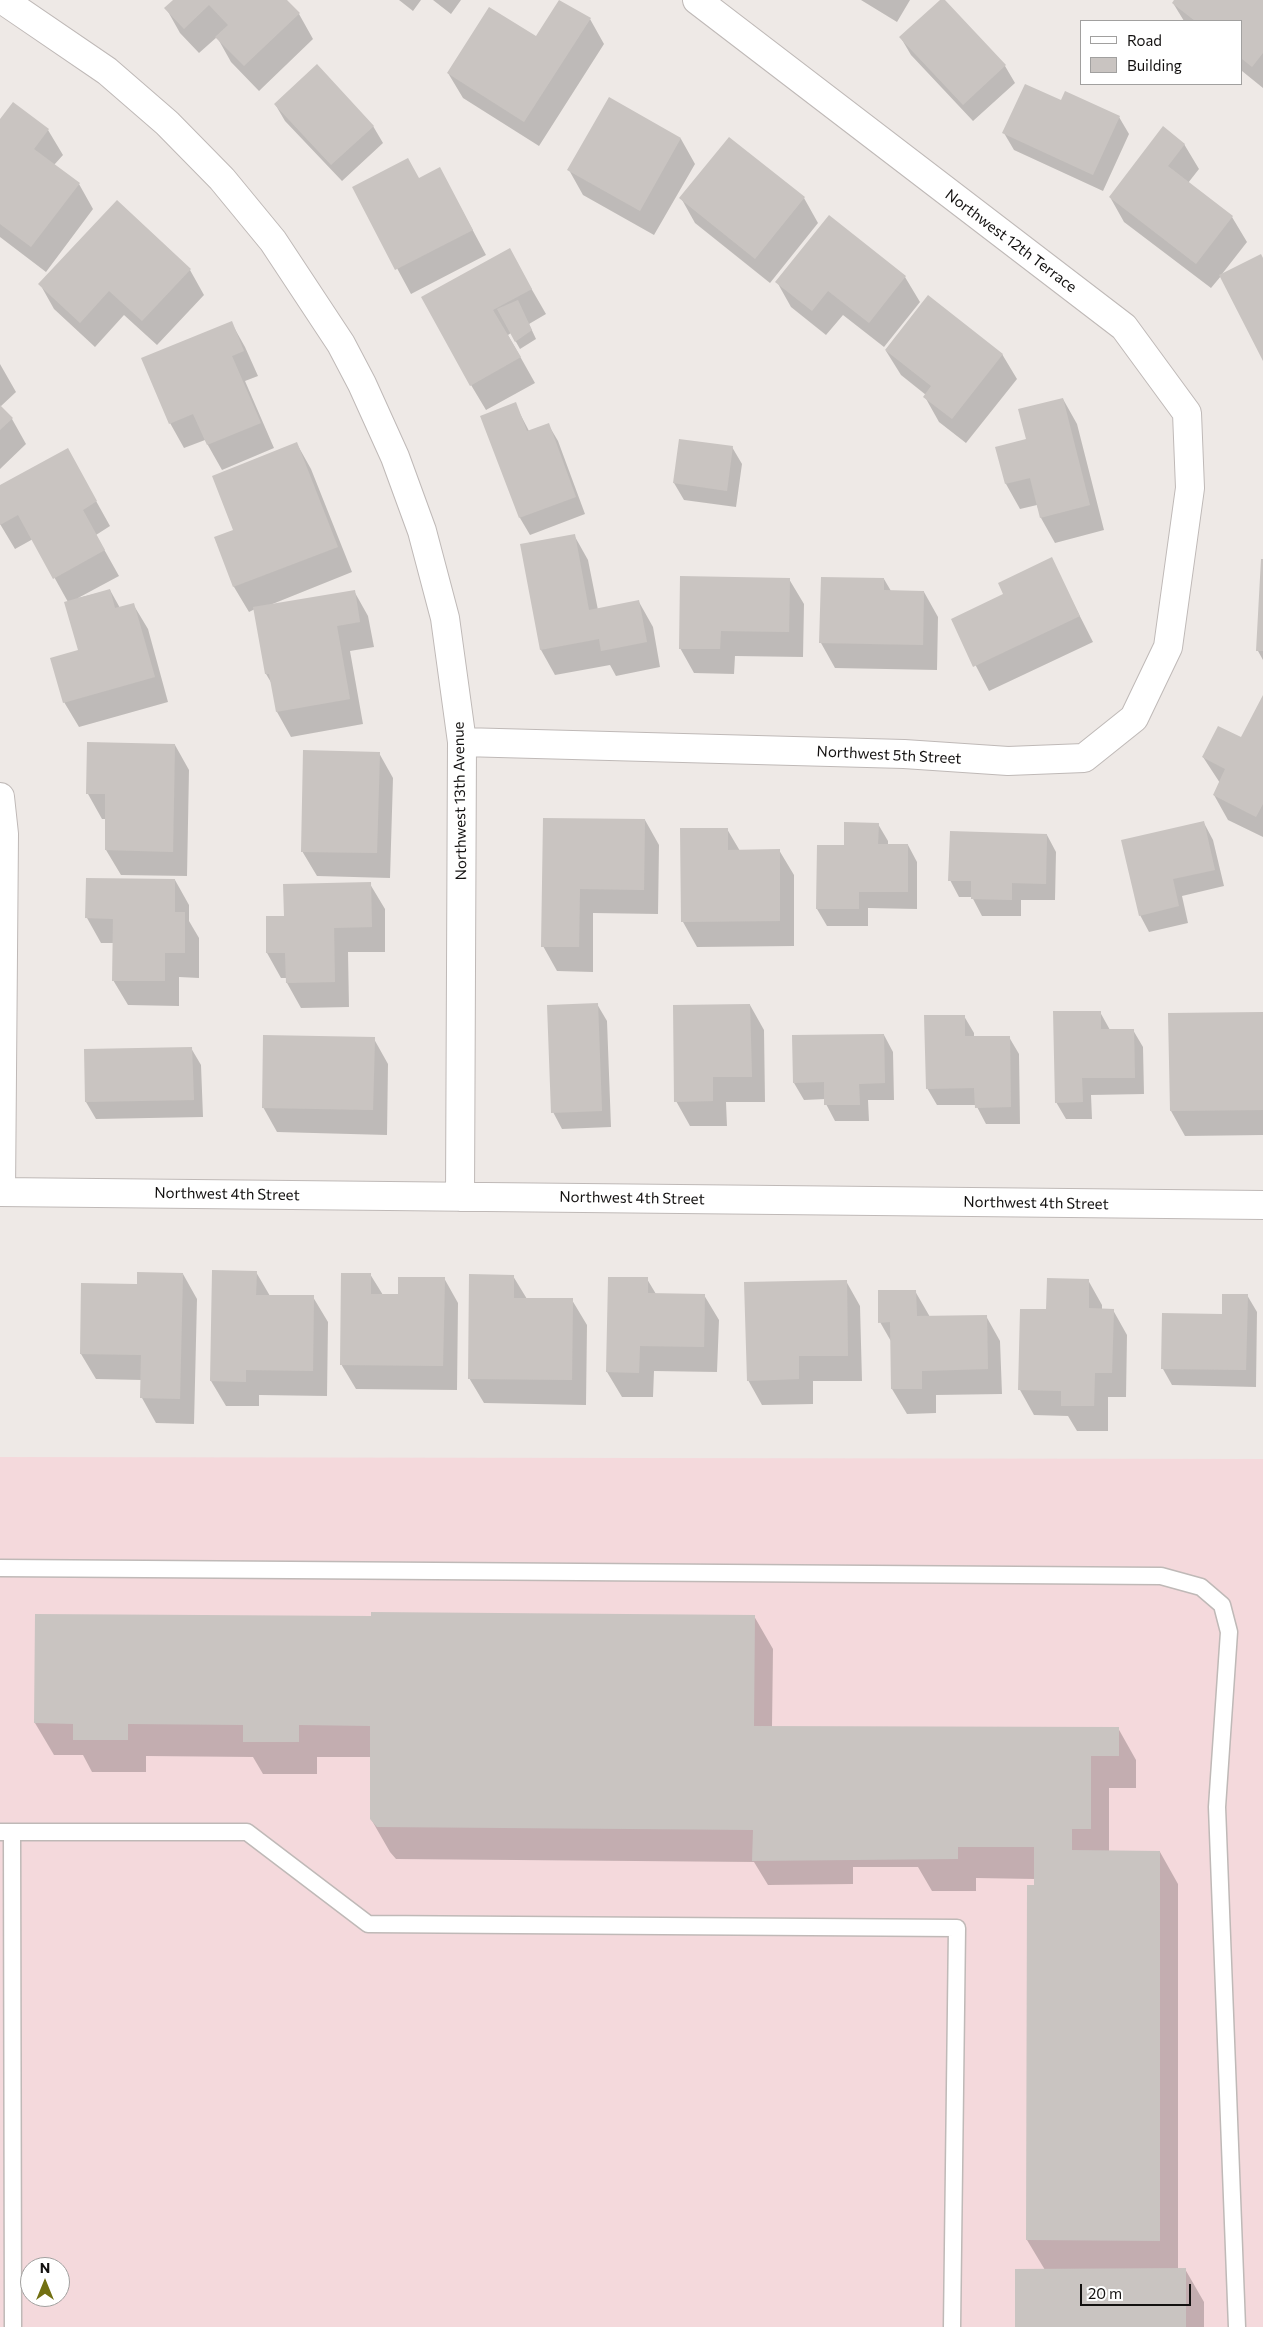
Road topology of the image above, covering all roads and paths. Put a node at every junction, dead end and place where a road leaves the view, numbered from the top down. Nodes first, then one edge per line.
1 (4, 0) edge
2 (697, 0) edge
3 (1180, 560) joint
4 (462, 742) junction
5 (0, 797) edge
6 (1, 1192) edge
7 (460, 1197) junction
8 (1263, 1205) edge
9 (0, 1568) edge
10 (6, 1832) edge
11 (13, 2327) edge
12 (952, 2327) edge
13 (1237, 2327) edge

1 - 4 street, Northwest 13th Avenue
2 - 3 street, Northwest 12th Terrace
3 - 4 street, Northwest 5th Street
4 - 7 street, Northwest 13th Avenue
5 - 6 street
6 - 7 street, Northwest 4th Street
7 - 8 street, Northwest 4th Street
9 - 13 lane
10 - 11 lane
10 - 12 lane

